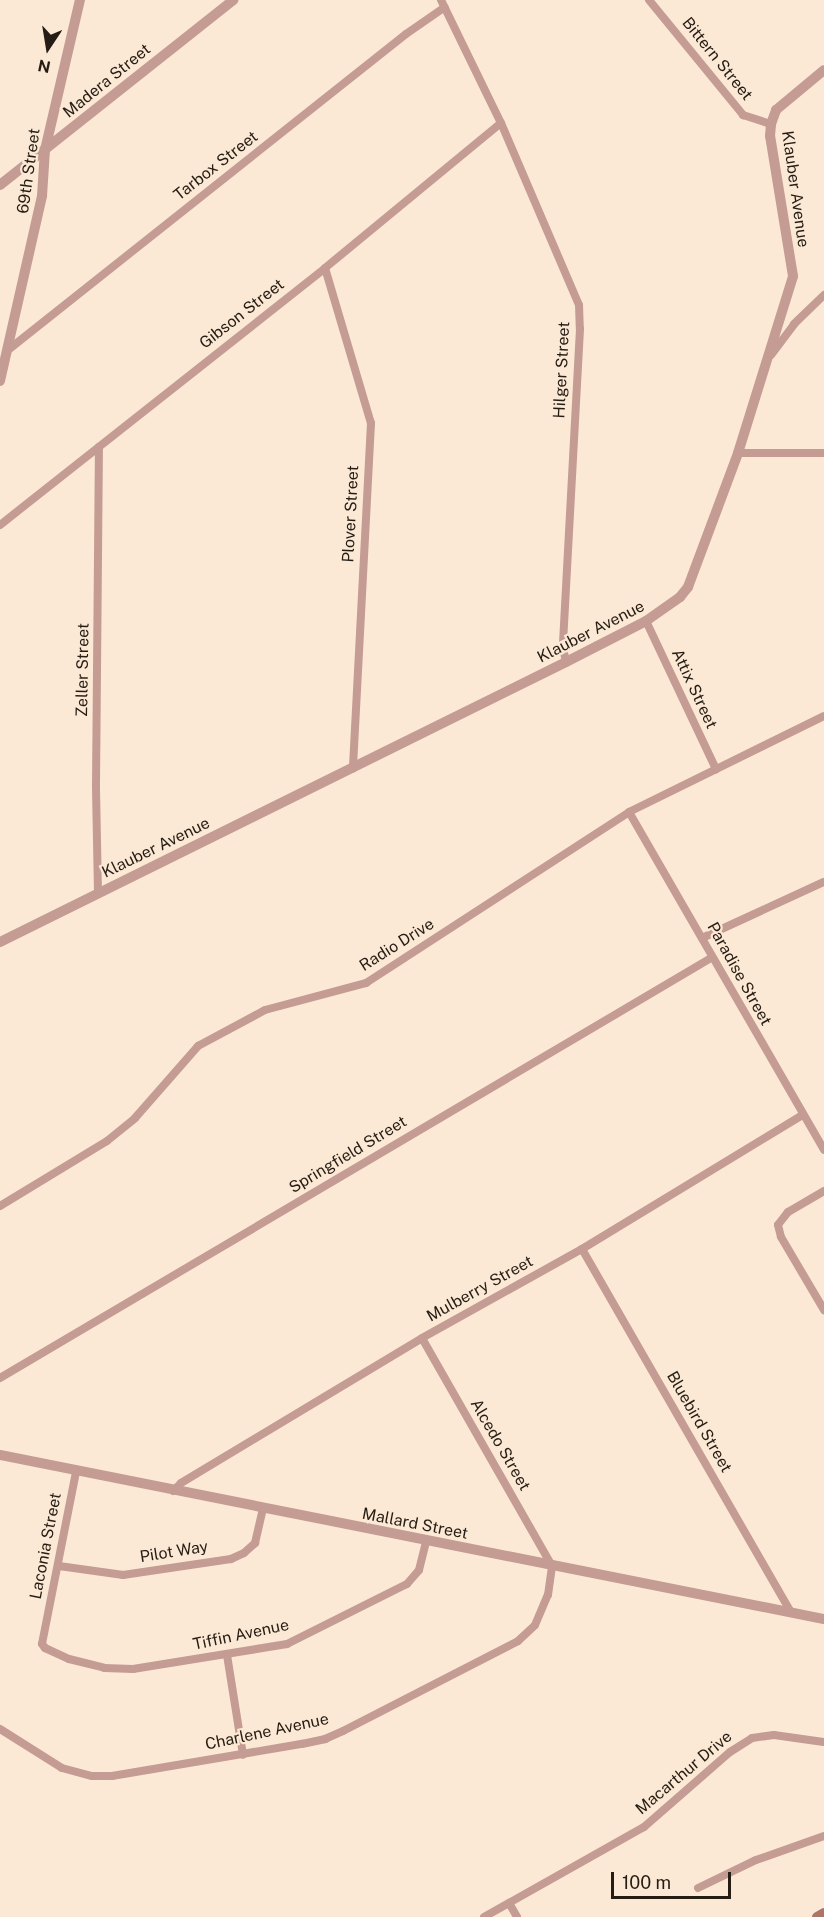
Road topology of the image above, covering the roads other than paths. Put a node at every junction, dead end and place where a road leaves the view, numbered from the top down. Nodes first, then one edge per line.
1 (80, 0) edge
2 (232, 0) edge
3 (649, 0) edge
4 (443, 4) edge
5 (824, 70) edge
6 (501, 123) junction
7 (771, 124) junction
8 (45, 150) junction
9 (0, 185) edge
10 (325, 268) junction
11 (824, 295) edge
12 (8, 350) junction
13 (765, 370) junction
14 (0, 381) edge
15 (99, 447) junction
16 (738, 453) junction
17 (824, 453) edge
18 (0, 525) edge
19 (646, 621) junction
20 (566, 662) junction
21 (824, 716) edge
22 (353, 769) junction
23 (716, 769) junction
24 (629, 812) junction
25 (824, 882) edge
26 (98, 893) junction
27 (702, 939) junction
28 (0, 942) edge
29 (711, 958) junction
30 (802, 1115) junction
31 (824, 1150) edge
32 (824, 1191) edge
33 (0, 1206) edge
34 (582, 1249) junction
35 (824, 1310) edge
36 (422, 1338) junction
37 (0, 1378) edge
38 (0, 1455) edge
39 (75, 1472) junction
40 (173, 1491) junction
41 (262, 1509) junction
42 (426, 1541) junction
43 (59, 1566) junction
44 (552, 1566) junction
45 (790, 1611) junction
46 (824, 1619) edge
47 (46, 1627) joint
48 (227, 1655) junction
49 (0, 1729) edge
50 (824, 1742) edge
51 (243, 1755) junction
52 (824, 1836) edge
53 (698, 1888) dead end
54 (509, 1903) junction
55 (824, 1913) edge
56 (484, 1917) edge
57 (517, 1917) edge
58 (817, 1917) edge

1 - 8 street, 69th Street
2 - 8 street, Madera Street
3 - 7 street, Bittern Street
4 - 6 street, Hilger Street
4 - 12 street, Tarbox Street
5 - 7 street, Klauber Avenue
6 - 10 street, Gibson Street
6 - 20 street, Hilger Street
7 - 13 street, Klauber Avenue
8 - 9 street, Madera Street
8 - 12 street, 69th Street
10 - 15 street, Gibson Street
10 - 22 street, Plover Street
11 - 13 street
12 - 14 street, 69th Street
13 - 16 street, Klauber Avenue
15 - 18 street, Gibson Street
15 - 26 street, Zeller Street
16 - 17 street
16 - 19 street, Klauber Avenue
19 - 20 street, Klauber Avenue
19 - 23 street, Attix Street
20 - 22 street, Klauber Avenue
21 - 23 street, Radio Drive
22 - 26 street, Klauber Avenue
23 - 24 street, Radio Drive
24 - 27 street, Paradise Street
24 - 33 street, Radio Drive
25 - 27 street
26 - 28 street, Klauber Avenue
27 - 29 street, Paradise Street
29 - 30 street, Paradise Street
29 - 37 street, Springfield Street
30 - 31 street, Paradise Street
30 - 34 street, Mulberry Street
32 - 35 street
34 - 36 street, Mulberry Street
34 - 45 street, Bluebird Street
36 - 40 street, Mulberry Street
36 - 44 street, Alcedo Street
38 - 39 street, Mallard Street
39 - 40 street, Mallard Street
39 - 43 street, Laconia Street
40 - 41 street, Mallard Street
41 - 42 street, Mallard Street
41 - 43 street, Pilot Way
42 - 44 street, Mallard Street
42 - 48 street, Tiffin Avenue
43 - 47 street, Laconia Street
44 - 45 street, Mallard Street
44 - 51 street, Charlene Avenue
45 - 46 street, Mallard Street
47 - 48 street, Tiffin Avenue
48 - 51 street
49 - 51 street, Charlene Avenue
50 - 54 street, Macarthur Drive
52 - 53 street
54 - 56 street, Macarthur Drive
54 - 57 street
55 - 58 main road

